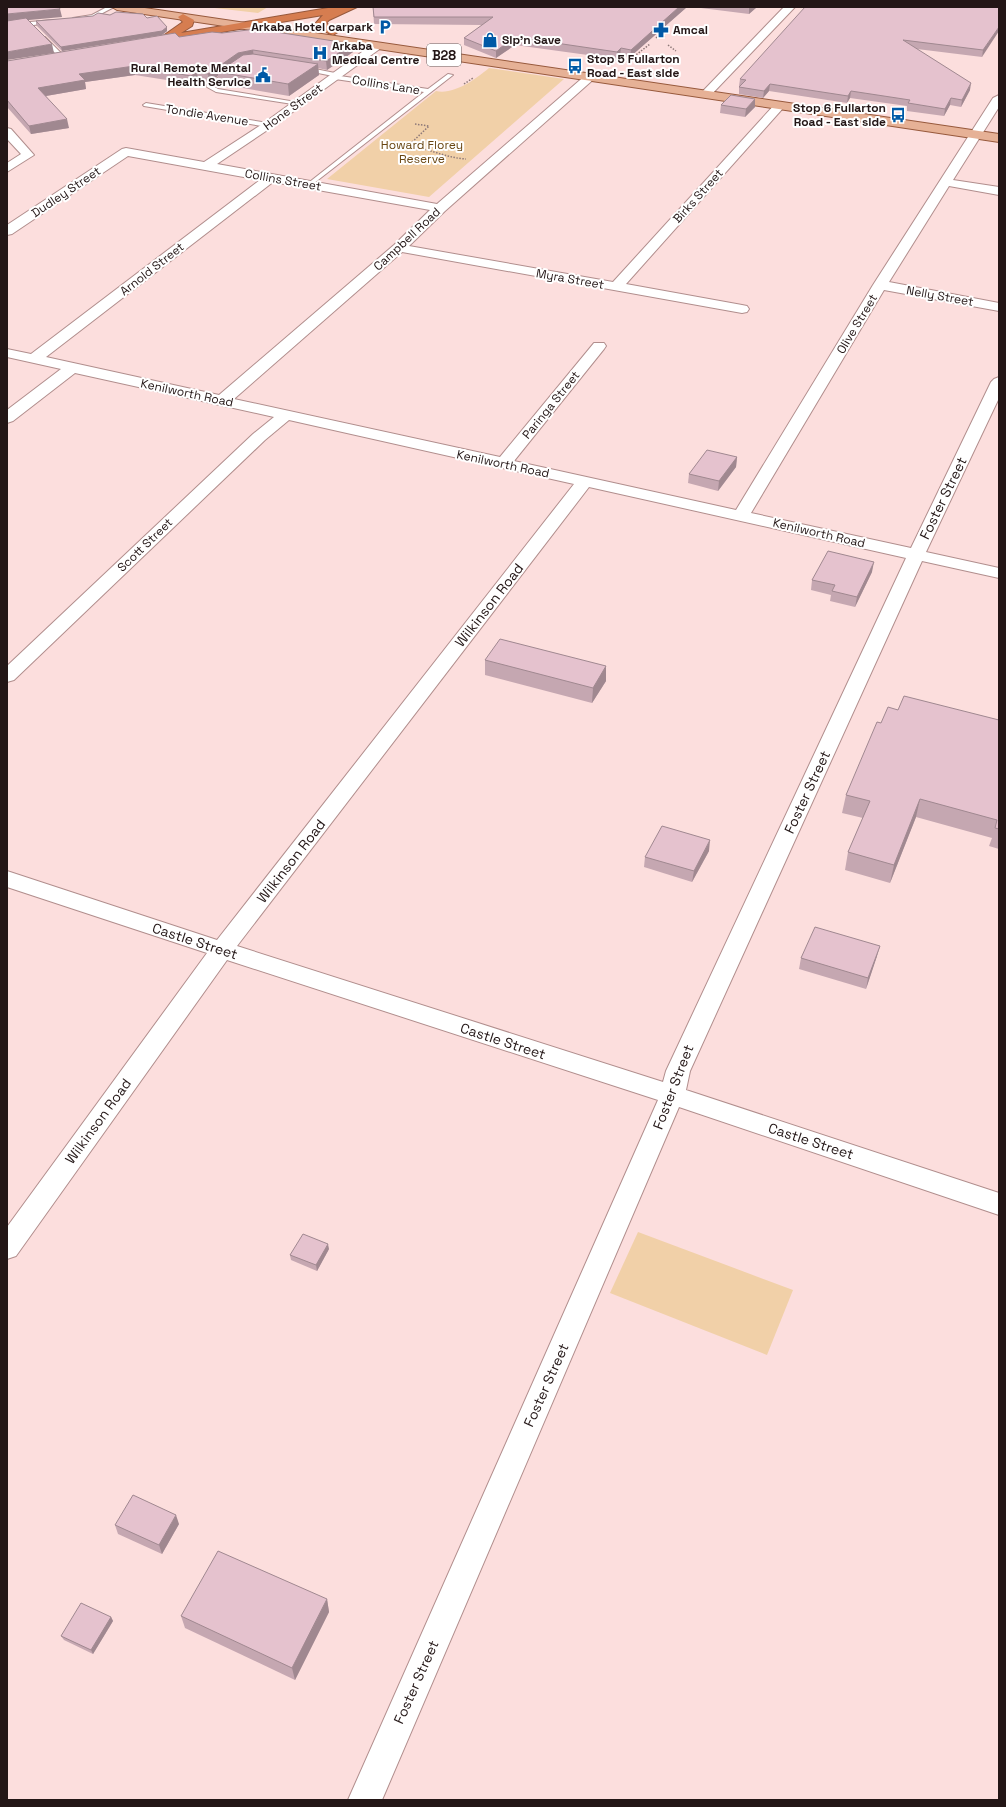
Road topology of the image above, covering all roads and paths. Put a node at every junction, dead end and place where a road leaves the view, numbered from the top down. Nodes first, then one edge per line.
1 (111, 7) edge
2 (117, 7) edge
3 (167, 7) edge
4 (348, 7) edge
5 (790, 7) edge
6 (183, 17) junction
7 (72, 18) edge
8 (58, 20) edge
9 (266, 22) junction
10 (29, 23) junction
11 (7, 26) edge
12 (244, 26) junction
13 (34, 29) edge
14 (333, 32) junction
15 (39, 34) edge
16 (665, 37) dead end
17 (656, 38) edge
18 (160, 39) junction
19 (141, 43) edge
20 (650, 44) edge
21 (668, 45) dead end
22 (378, 46) junction
23 (676, 51) dead end
24 (74, 54) edge
25 (61, 56) junction
26 (45, 59) edge
27 (615, 60) edge
28 (511, 64) junction
29 (236, 68) edge
30 (296, 68) edge
31 (450, 75) dead end
32 (336, 76) junction
33 (591, 76) junction
34 (430, 91) junction
35 (706, 94) junction
36 (999, 98) edge
37 (299, 103) junction
38 (146, 105) dead end
39 (780, 105) junction
40 (410, 123) dead end
41 (268, 125) junction
42 (7, 132) edge
43 (977, 134) junction
44 (999, 138) edge
45 (126, 152) joint
46 (468, 159) dead end
47 (206, 166) junction
48 (7, 168) edge
49 (270, 178) junction
50 (946, 182) junction
51 (309, 185) junction
52 (999, 191) edge
53 (440, 208) junction
54 (7, 231) edge
55 (399, 248) junction
56 (880, 285) junction
57 (616, 287) junction
58 (999, 307) edge
59 (742, 309) dead end
60 (599, 346) dead end
61 (7, 353) edge
62 (34, 359) junction
63 (72, 368) junction
64 (999, 382) edge
65 (223, 400) junction
66 (285, 416) junction
67 (7, 418) edge
68 (503, 464) junction
69 (585, 481) junction
70 (741, 515) junction
71 (916, 555) junction
72 (999, 574) edge
73 (7, 676) edge
74 (7, 879) edge
75 (222, 950) junction
76 (672, 1095) junction
77 (999, 1204) edge
78 (7, 1248) edge
79 (365, 1800) edge

1 - 7 lane
2 - 6 main road
3 - 9 main road
4 - 9 highway
4 - 14 highway
5 - 35 street
6 - 12 main road
6 - 18 highway
8 - 10 lane
9 - 12 highway
9 - 14 main road, B28
10 - 11 lane
10 - 13 lane
12 - 18 highway
12 - 22 main road, B28
14 - 28 main road, B28
15 - 25 lane
16 - 17 path
18 - 19 highway
20 - 27 path
21 - 23 path
22 - 28 main road, B28
22 - 32 street, Hone Street
24 - 25 highway
25 - 26 highway
28 - 33 main road, B28
29 - 37 lane
30 - 32 lane, Collins Lane
31 - 34 lane
32 - 34 lane, Collins Lane
32 - 37 street, Hone Street
33 - 35 main road, B28
33 - 53 street, Campbell Road
34 - 51 lane, Collins Lane
35 - 39 main road, B28
36 - 43 street, Olive Street
37 - 41 street, Hone Street
38 - 41 lane, Tondie Avenue
39 - 43 main road, B28
39 - 57 street, Birks Street
40 - 46 path
41 - 47 street, Hone Street
42 - 48 street
43 - 44 main road, B28
43 - 50 street, Olive Street
45 - 47 street, Collins Street
45 - 54 street, Dudley Street
47 - 49 street, Collins Street
49 - 51 street, Collins Street
49 - 62 street, Arnold Street
50 - 52 street
50 - 56 street, Olive Street
51 - 53 street, Collins Street
53 - 55 street, Campbell Road
55 - 57 street, Myra Street
55 - 65 street, Campbell Road
56 - 58 street, Nelly Street
56 - 70 street, Olive Street
57 - 59 street, Myra Street
60 - 68 street, Paringa Street
61 - 62 street, Kenilworth Road
62 - 63 street, Kenilworth Road
63 - 65 street, Kenilworth Road
63 - 67 street
64 - 71 street, Foster Street
65 - 66 street, Kenilworth Road
66 - 68 street, Kenilworth Road
66 - 73 street, Scott Street
68 - 69 street, Kenilworth Road
69 - 70 street, Kenilworth Road
69 - 75 street, Wilkinson Road
70 - 71 street, Kenilworth Road
71 - 72 street, Kenilworth Road
71 - 76 street, Foster Street
74 - 75 street, Castle Street
75 - 76 street, Castle Street
75 - 78 street, Wilkinson Road
76 - 77 street, Castle Street
76 - 79 street, Foster Street

